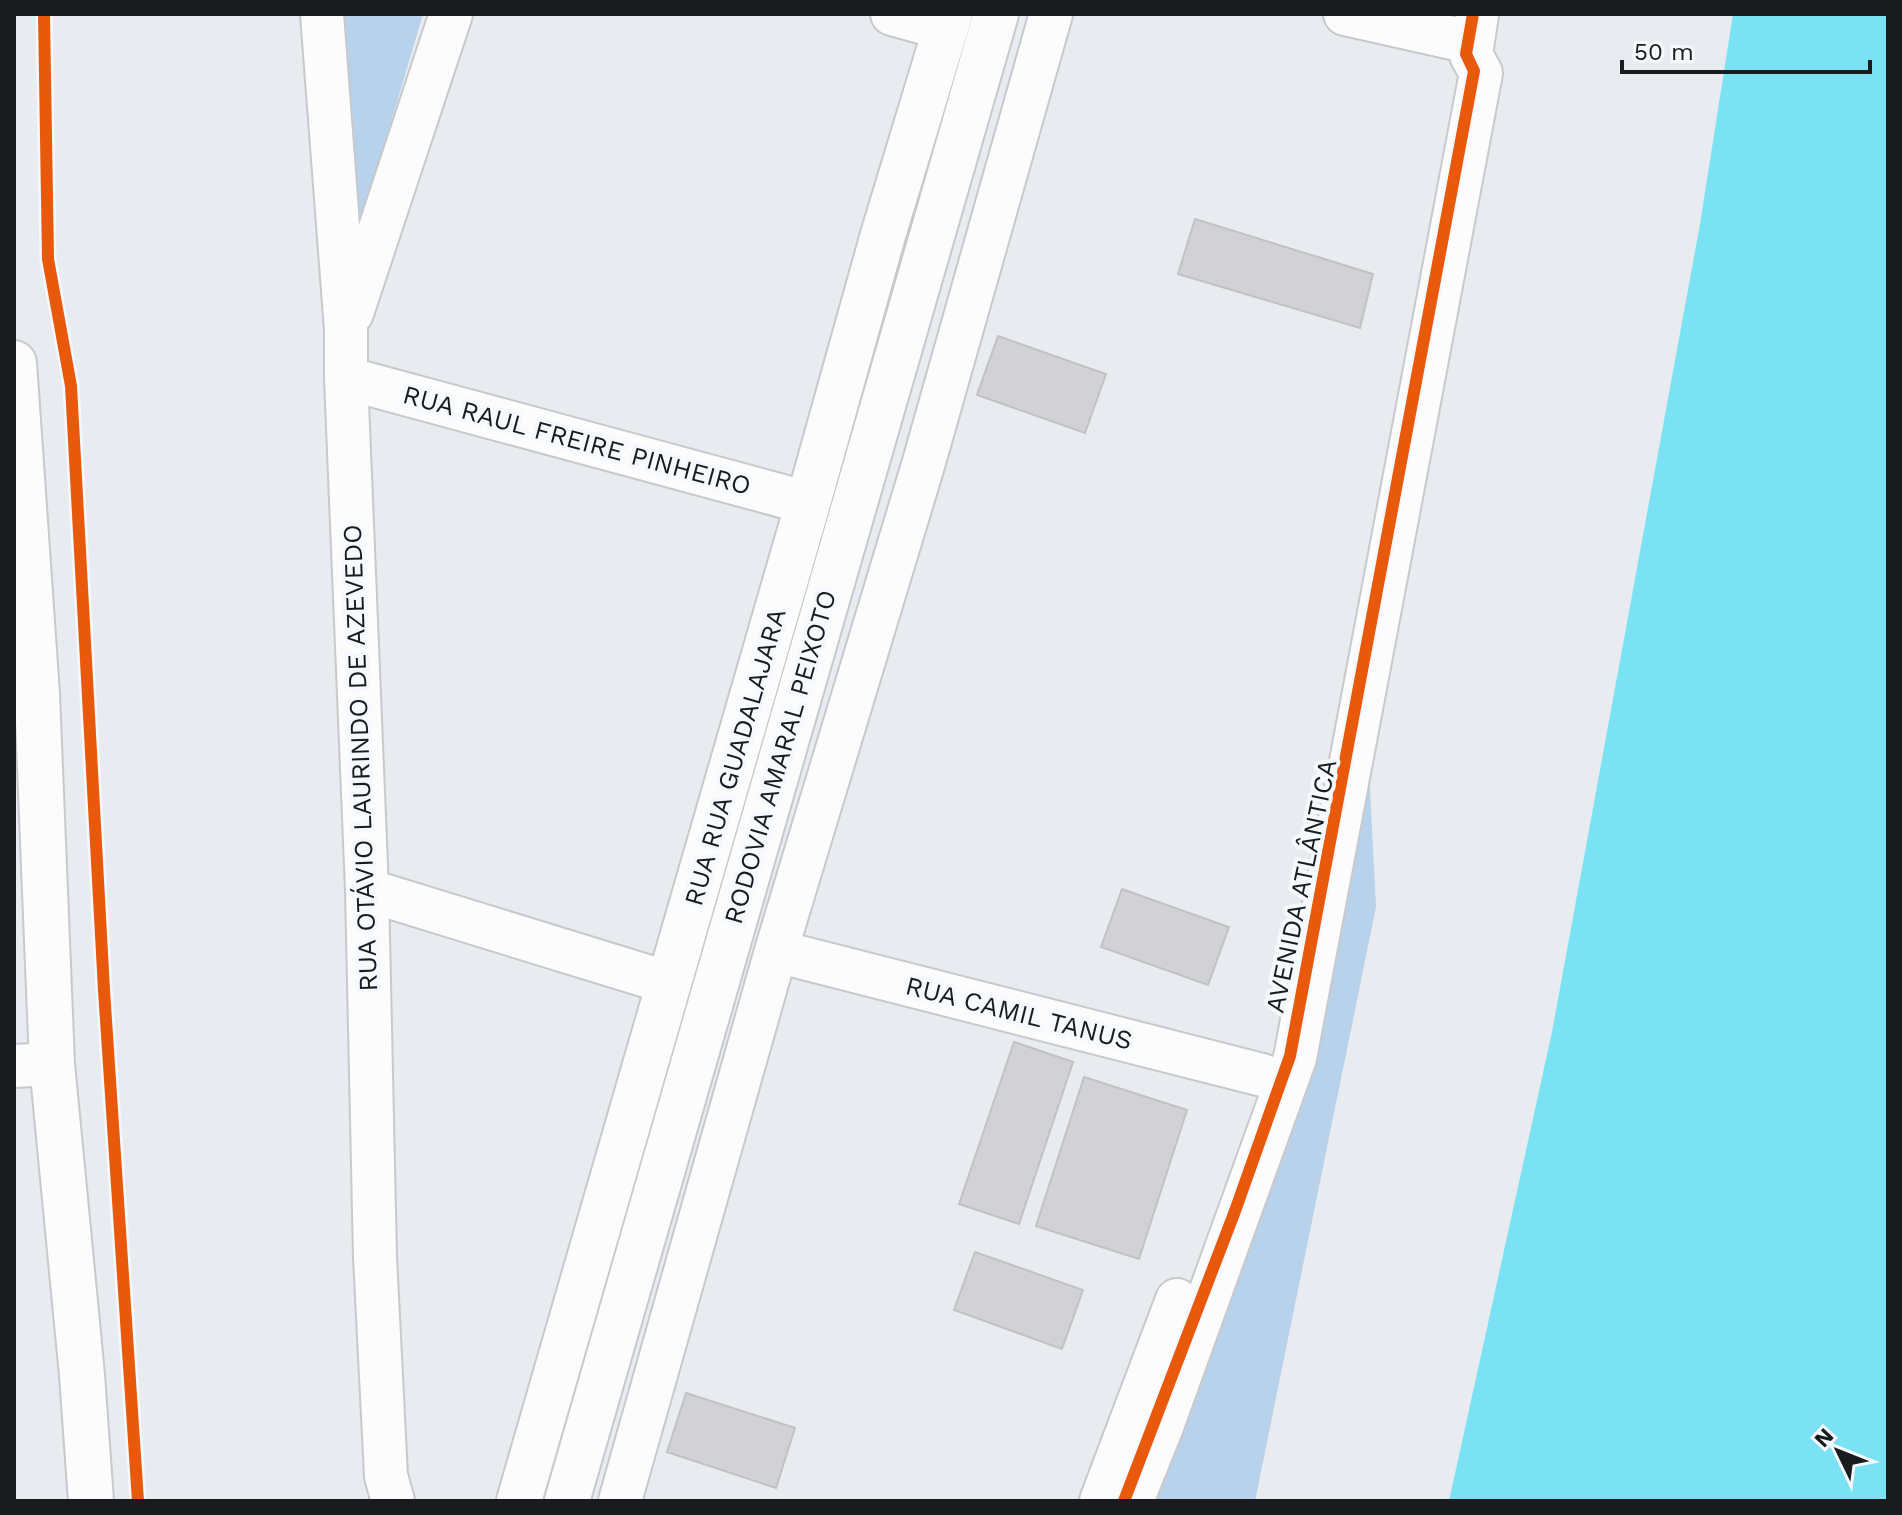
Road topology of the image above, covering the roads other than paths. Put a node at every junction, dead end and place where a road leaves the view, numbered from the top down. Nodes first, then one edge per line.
1 (322, 14) edge
2 (451, 14) edge
3 (892, 14) edge
4 (996, 14) edge
5 (1051, 14) edge
6 (1345, 14) edge
7 (948, 22) edge
8 (1468, 23) edge
9 (346, 330) junction
10 (14, 363) edge
11 (346, 378) junction
12 (808, 503) junction
13 (26, 695) edge
14 (367, 890) junction
15 (776, 951) junction
16 (669, 983) junction
17 (33, 1065) edge
18 (1262, 1075) junction
19 (91, 1501) edge
20 (393, 1501) edge
21 (519, 1501) edge
22 (567, 1501) edge
23 (620, 1501) edge
24 (1101, 1501) edge
25 (1132, 1501) edge

1 - 9 street, RUA OTÁVIO LAURINDO DE AZEVEDO
2 - 9 street
3 - 7 street
4 - 22 main road, RODOVIA AMARAL PEIXOTO
5 - 15 street
6 - 8 street
7 - 12 main road, RUA RUA GUADALAJARA
8 - 18 street, AVENIDA ATLÂNTICA
8 - 25 street
9 - 11 street, RUA OTÁVIO LAURINDO DE AZEVEDO
10 - 13 main road
11 - 12 street, RUA RAUL FREIRE PINHEIRO
11 - 14 street, RUA OTÁVIO LAURINDO DE AZEVEDO
12 - 16 main road, RUA RUA GUADALAJARA
13 - 17 main road
14 - 16 street
14 - 20 street, RUA OTÁVIO LAURINDO DE AZEVEDO
15 - 18 street, RUA CAMIL TANUS
15 - 23 street
16 - 21 main road, RUA RUA GUADALAJARA
17 - 19 main road
18 - 24 street, AVENIDA ATLÂNTICA

